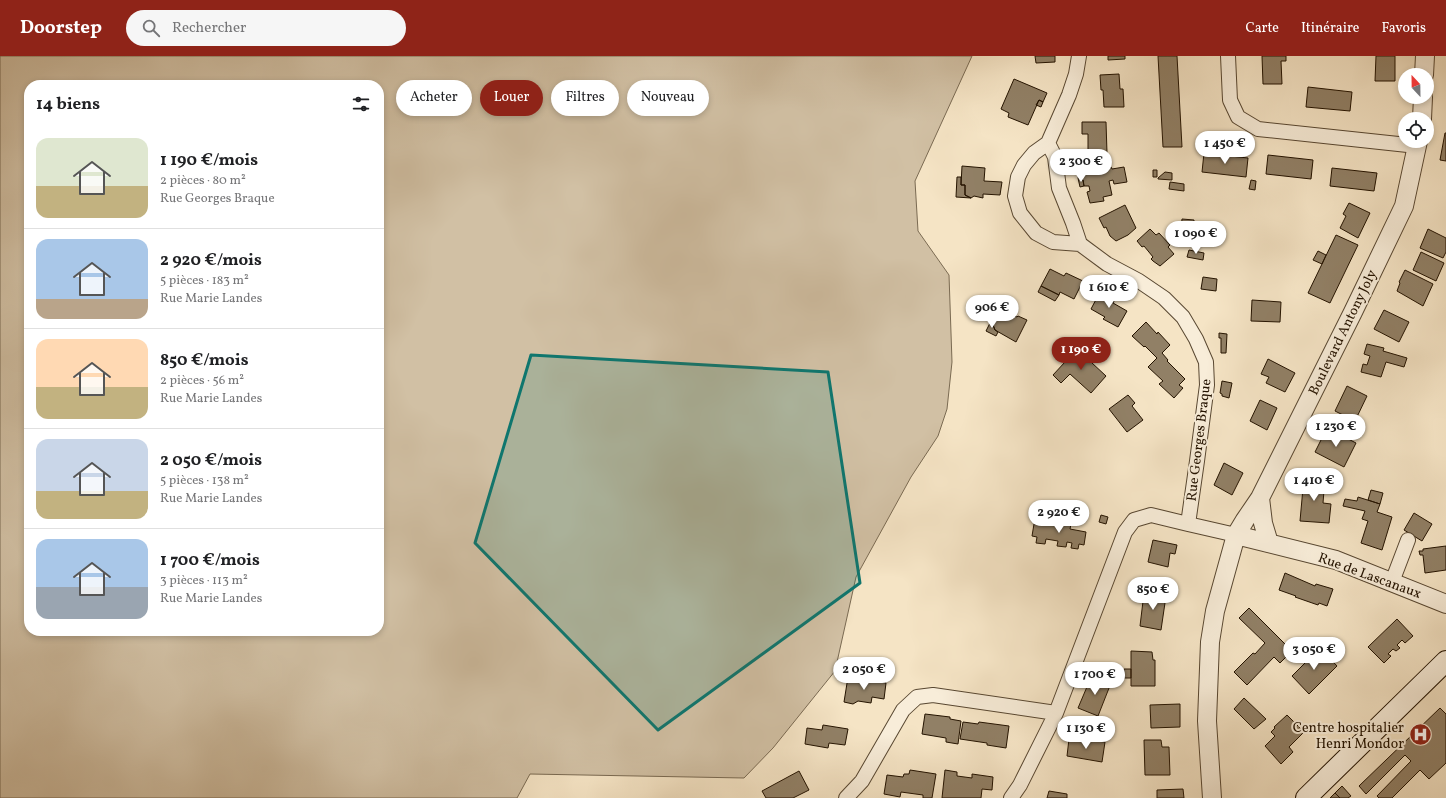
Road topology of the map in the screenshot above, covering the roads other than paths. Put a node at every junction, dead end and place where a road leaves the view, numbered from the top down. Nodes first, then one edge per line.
1 (1079, 56) edge
2 (1228, 56) edge
3 (1425, 56) edge
4 (1424, 68) edge
5 (1398, 142) edge
6 (1048, 143) junction
7 (1417, 148) edge
8 (1080, 244) junction
9 (1260, 498) junction
10 (1188, 524) junction
11 (1236, 535) junction
12 (1408, 540) dead end
13 (1264, 542) junction
14 (1227, 568) junction
15 (1392, 582) junction
16 (1446, 604) edge
17 (1446, 661) edge
18 (1056, 713) junction
19 (846, 798) edge
20 (1012, 798) edge
21 (1212, 798) edge
22 (1306, 798) edge

1 - 6 street
2 - 5 street
3 - 4 street
6 - 8 street
6 - 8 street
7 - 9 street, Boulevard Antony Joly
8 - 10 street, Rue Georges Braque
9 - 11 street, Boulevard Antony Joly
9 - 13 street
10 - 11 street
10 - 18 street
11 - 13 street, Rue de Lascanaux
11 - 14 street, Boulevard Antony Joly
12 - 15 street
13 - 14 street
13 - 15 street, Rue de Lascanaux
14 - 21 street, Boulevard Antony Joly
15 - 16 street, Rue de Lascanaux
17 - 22 main road
18 - 19 street
18 - 20 street

